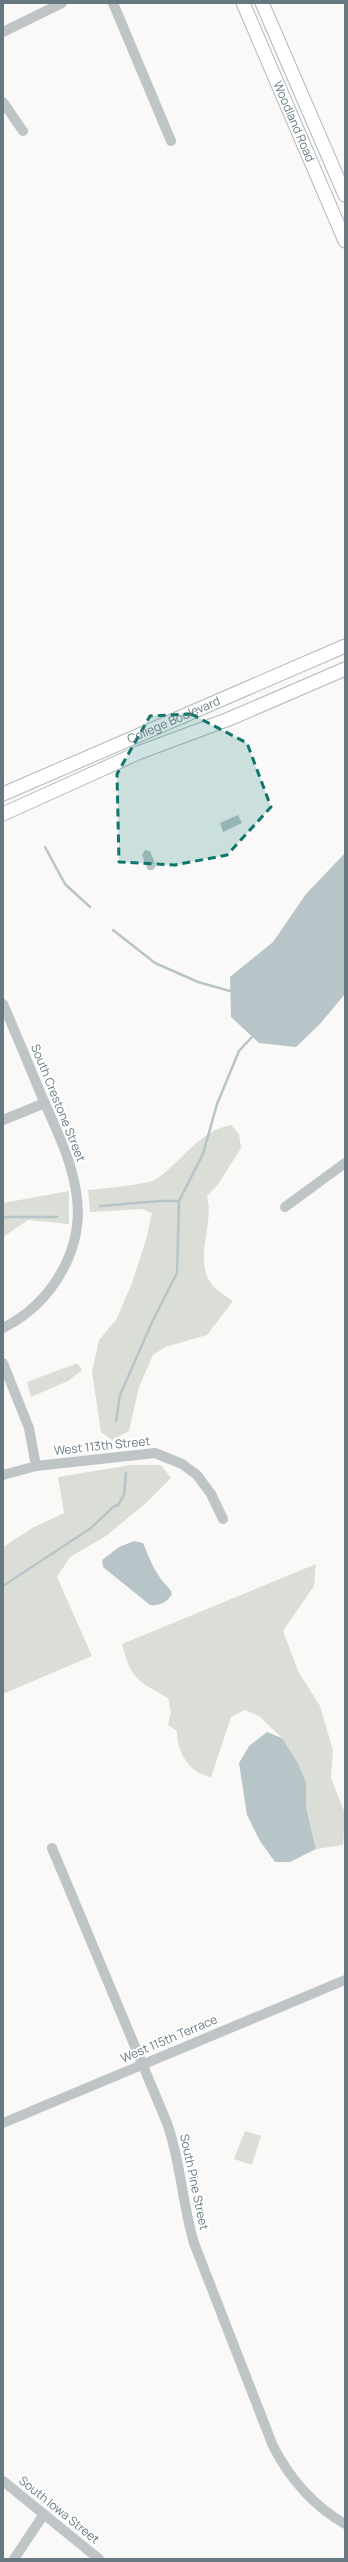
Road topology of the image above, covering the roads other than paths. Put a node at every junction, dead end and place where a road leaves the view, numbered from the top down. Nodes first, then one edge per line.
1 (62, 3) edge
2 (113, 3) edge
3 (243, 3) edge
4 (262, 3) edge
5 (3, 32) edge
6 (3, 102) edge
7 (24, 130) dead end
8 (170, 141) dead end
9 (345, 196) edge
10 (345, 241) edge
11 (345, 646) edge
12 (345, 669) edge
13 (3, 794) edge
14 (3, 814) edge
15 (3, 1004) edge
16 (45, 1102) junction
17 (3, 1120) edge
18 (345, 1163) edge
19 (285, 1207) dead end
20 (3, 1328) edge
21 (3, 1363) edge
22 (36, 1466) junction
23 (3, 1475) edge
24 (222, 1519) dead end
25 (52, 1848) dead end
26 (345, 1980) edge
27 (143, 2063) junction
28 (3, 2123) edge
29 (3, 2481) edge
30 (44, 2514) junction
31 (345, 2524) edge
32 (14, 2559) edge
33 (99, 2559) edge

1 - 5 street
2 - 8 street
3 - 10 main road, Woodland Road
4 - 9 main road, Woodland Road
6 - 7 street
11 - 13 main road, College Boulevard
12 - 14 main road, College Boulevard
15 - 16 street, South Crestone Street
16 - 17 street
16 - 20 street, South Crestone Street
18 - 19 street
21 - 22 street
22 - 23 street, West 113th Street
22 - 24 street, West 113th Street
25 - 27 street, South Pine Street
26 - 27 street, West 115th Terrace
27 - 28 street, West 115th Terrace
27 - 31 street, South Pine Street
29 - 30 street, South Iowa Street
30 - 32 street
30 - 33 street, South Iowa Street

